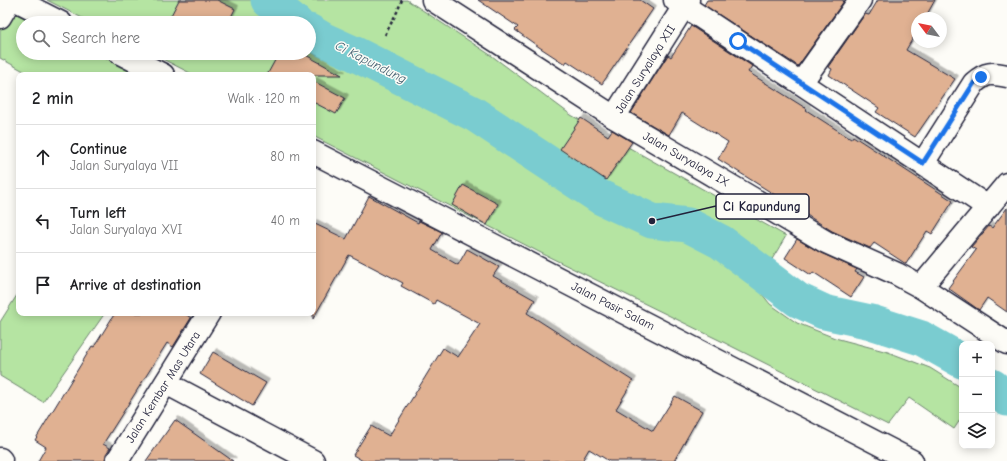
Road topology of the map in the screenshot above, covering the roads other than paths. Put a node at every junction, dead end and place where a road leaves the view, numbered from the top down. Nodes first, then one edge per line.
1 (10, 0) edge
2 (16, 0) edge
3 (433, 0) edge
4 (860, 0) edge
5 (682, 2) edge
6 (0, 16) edge
7 (47, 16) edge
8 (134, 60) edge
9 (157, 72) edge
10 (1007, 76) edge
11 (801, 84) junction
12 (614, 117) junction
13 (316, 154) edge
14 (923, 163) junction
15 (1007, 184) edge
16 (988, 207) junction
17 (921, 287) junction
18 (207, 316) edge
19 (1007, 342) edge
20 (166, 383) junction
21 (307, 460) edge
22 (117, 461) edge
23 (912, 461) edge

1 - 6 street
2 - 7 street
3 - 12 street, Jalan Suryalaya IX
4 - 11 street
5 - 11 street
5 - 12 street, Jalan Suryalaya XII
8 - 9 street
10 - 14 street
11 - 14 street
12 - 17 street, Jalan Suryalaya IX
13 - 23 street, Jalan Pasir Salam
14 - 16 street
15 - 16 street
16 - 17 street
17 - 19 street, Jalan Suryalaya IX
18 - 20 street, Jalan Kembar Mas Utara
20 - 21 street
20 - 22 street, Jalan Kembar Mas Utara

